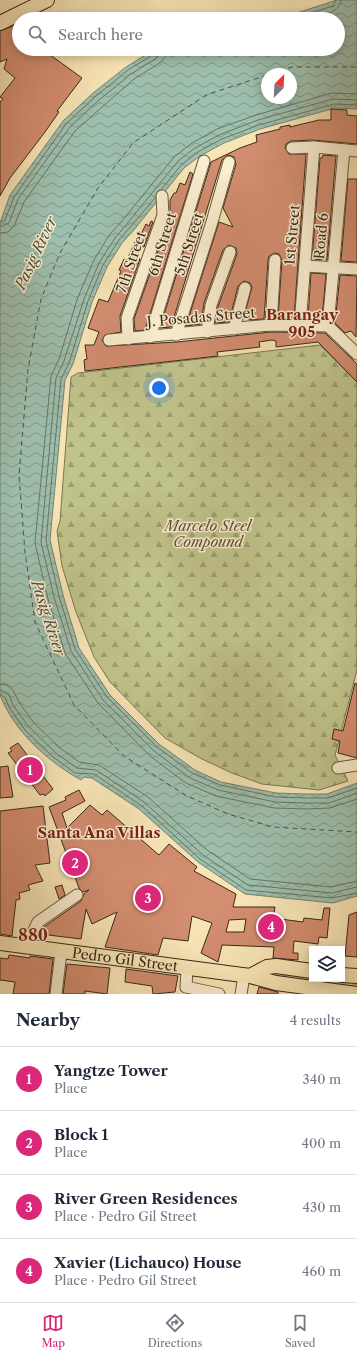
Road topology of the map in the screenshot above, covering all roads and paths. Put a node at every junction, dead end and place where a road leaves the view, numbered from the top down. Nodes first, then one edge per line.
1 (47, 0) edge
2 (22, 12) edge
3 (12, 17) edge
4 (0, 23) edge
5 (314, 147) junction
6 (292, 148) dead end
7 (344, 150) junction
8 (357, 151) edge
9 (204, 161) dead end
10 (229, 162) dead end
11 (162, 196) dead end
12 (230, 252) dead end
13 (275, 260) dead end
14 (305, 266) junction
15 (334, 268) junction
16 (357, 270) edge
17 (245, 288) dead end
18 (271, 325) junction
19 (300, 325) junction
20 (328, 326) junction
21 (234, 329) junction
22 (207, 332) junction
23 (176, 335) junction
24 (150, 337) junction
25 (128, 339) junction
26 (109, 340) dead end
27 (357, 354) edge
28 (357, 765) edge
29 (338, 768) dead end
30 (77, 895) dead end
31 (0, 943) edge
32 (26, 947) junction
33 (61, 952) junction
34 (187, 968) junction
35 (309, 971) edge
36 (345, 975) edge
37 (247, 976) junction
38 (357, 976) edge
39 (56, 994) edge
40 (219, 994) edge
41 (241, 994) edge
42 (357, 994) edge

1 - 2 main road
3 - 4 main road
5 - 6 street
5 - 7 street
5 - 14 street, 1st Street
7 - 8 street
7 - 15 street, Road 6
9 - 24 street, 6th Street
10 - 23 street, 5th Street
11 - 25 street, 7th Street
12 - 22 street
13 - 18 street
14 - 15 street
14 - 19 street, 1st Street
15 - 16 street
15 - 20 street, Road 6
17 - 21 street
18 - 19 street, J. Posadas Street
18 - 21 street, J. Posadas Street
19 - 20 street, J. Posadas Street
20 - 27 street
21 - 22 street, J. Posadas Street
22 - 23 street, J. Posadas Street
23 - 24 street, J. Posadas Street
24 - 25 street, J. Posadas Street
25 - 26 street, J. Posadas Street
28 - 29 street
30 - 32 street
31 - 32 main road, Pedro Gil Street
32 - 33 main road, Pedro Gil Street
33 - 34 main road, Pedro Gil Street
33 - 39 street
34 - 37 main road, Pedro Gil Street
34 - 40 street
35 - 37 main road
36 - 38 main road
37 - 41 street
37 - 42 main road, Pedro Gil Street

